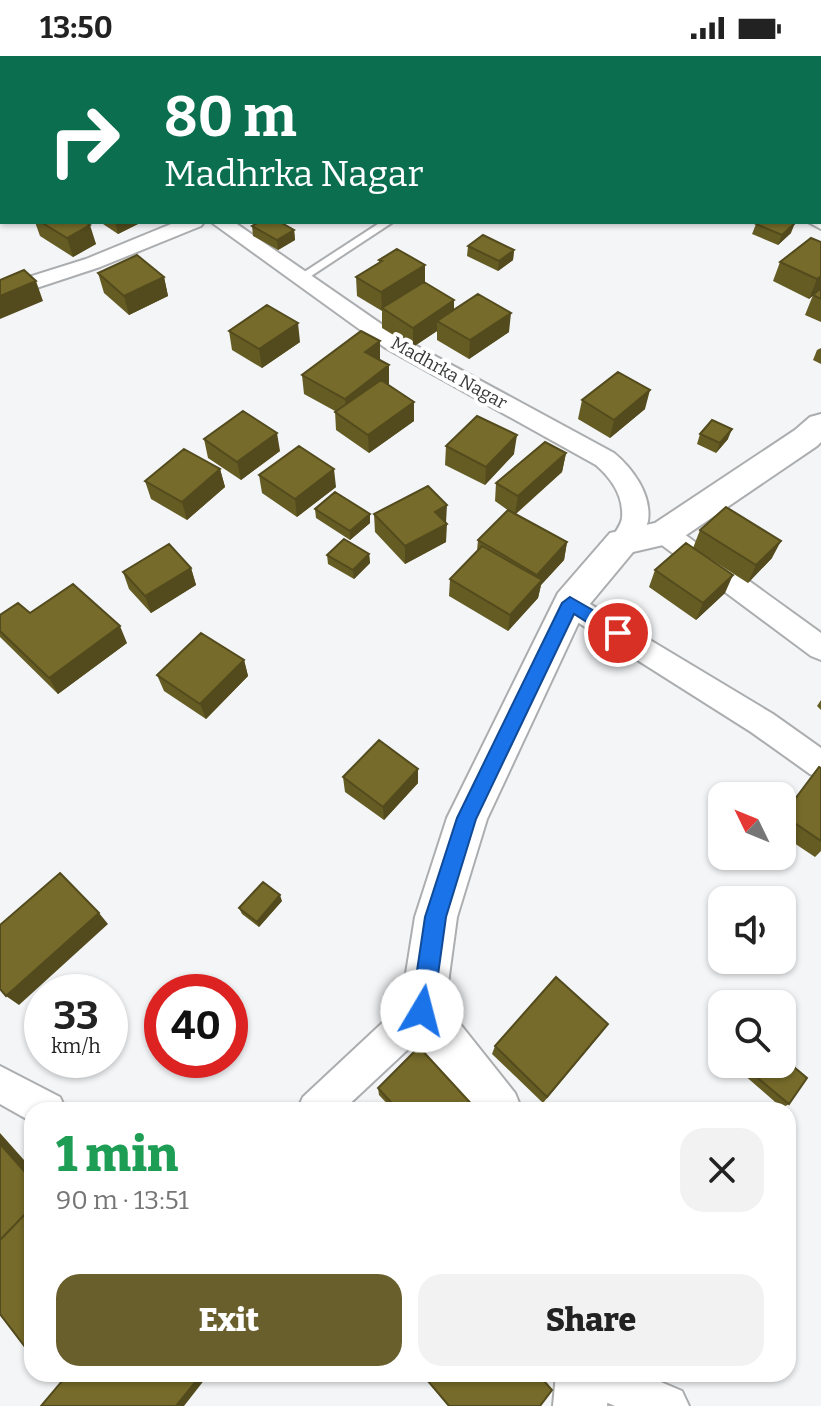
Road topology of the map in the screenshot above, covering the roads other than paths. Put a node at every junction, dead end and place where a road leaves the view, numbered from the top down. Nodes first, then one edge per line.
1 (189, 224) edge
2 (224, 224) edge
3 (385, 224) edge
4 (301, 278) junction
5 (0, 293) edge
6 (821, 424) edge
7 (664, 533) junction
8 (622, 542) junction
9 (570, 603) junction
10 (821, 648) edge
11 (821, 765) edge
12 (422, 1011) junction
13 (0, 1084) edge
14 (33, 1102) edge
15 (325, 1102) edge
16 (492, 1102) edge
17 (582, 1382) edge
18 (609, 1382) edge
19 (580, 1406) edge
20 (667, 1406) edge

1 - 5 street
2 - 4 street, Madhrka Nagar
3 - 4 lane
4 - 8 street, Madhrka Nagar
6 - 7 street
7 - 8 street
7 - 10 street
8 - 9 street, Madhrka Nagar
9 - 11 street
9 - 12 street, Madhrka Nagar
12 - 15 street
12 - 16 street
13 - 14 street
17 - 19 street
18 - 20 street

